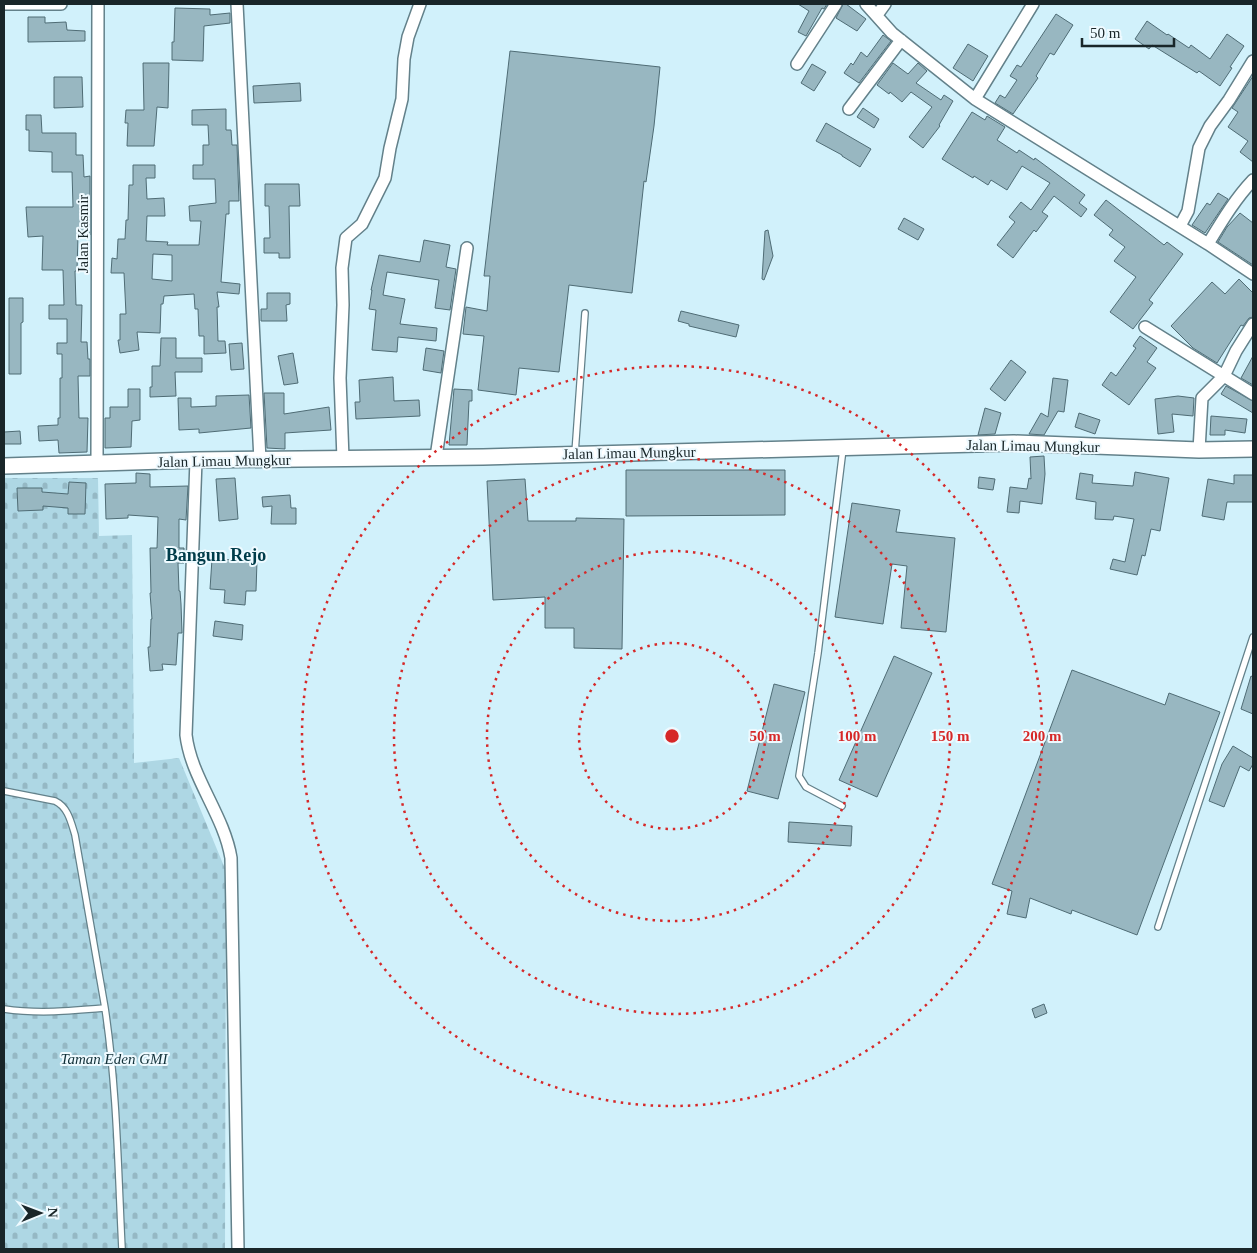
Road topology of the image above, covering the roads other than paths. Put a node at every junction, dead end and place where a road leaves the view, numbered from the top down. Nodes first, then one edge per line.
1 (4, 4) edge
2 (52, 4) edge
3 (60, 4) edge
4 (98, 4) edge
5 (237, 4) edge
6 (420, 4) edge
7 (836, 4) edge
8 (866, 4) edge
9 (884, 4) edge
10 (1033, 4) edge
11 (877, 15) junction
12 (901, 40) junction
13 (1253, 61) edge
14 (797, 64) dead end
15 (975, 99) junction
16 (848, 109) dead end
17 (1253, 180) edge
18 (1180, 226) junction
19 (1208, 244) junction
20 (466, 248) dead end
21 (1253, 274) edge
22 (585, 313) dead end
23 (1253, 324) edge
24 (1145, 327) dead end
25 (1224, 376) junction
26 (1253, 394) edge
27 (1253, 447) edge
28 (843, 448) junction
29 (1199, 450) junction
30 (575, 454) junction
31 (436, 457) junction
32 (343, 459) junction
33 (196, 460) junction
34 (260, 460) junction
35 (97, 464) junction
36 (4, 466) edge
37 (1253, 637) edge
38 (4, 791) edge
39 (842, 806) dead end
40 (1158, 927) dead end
41 (105, 1008) junction
42 (4, 1009) edge
43 (122, 1249) edge
44 (238, 1249) edge

1 - 2 street
2 - 3 street
4 - 35 street, Jalan Kasmir
5 - 34 street
6 - 32 street
7 - 14 street
8 - 11 street
9 - 11 street
10 - 15 street
11 - 12 street
12 - 15 street
12 - 16 street
13 - 18 street
15 - 18 street
17 - 19 street
18 - 19 street
19 - 21 street
20 - 31 street
22 - 30 lane
23 - 25 street
24 - 25 street
25 - 26 street
25 - 29 street
27 - 29 street, Jalan Limau Mungkur
28 - 29 street, Jalan Limau Mungkur
28 - 30 street, Jalan Limau Mungkur
28 - 39 lane
30 - 31 street, Jalan Limau Mungkur
31 - 32 street, Jalan Limau Mungkur
32 - 34 street, Jalan Limau Mungkur
33 - 34 street, Jalan Limau Mungkur
33 - 35 street, Jalan Limau Mungkur
33 - 44 street
35 - 36 street, Jalan Limau Mungkur
37 - 40 lane
38 - 41 lane
41 - 42 lane
41 - 43 lane

